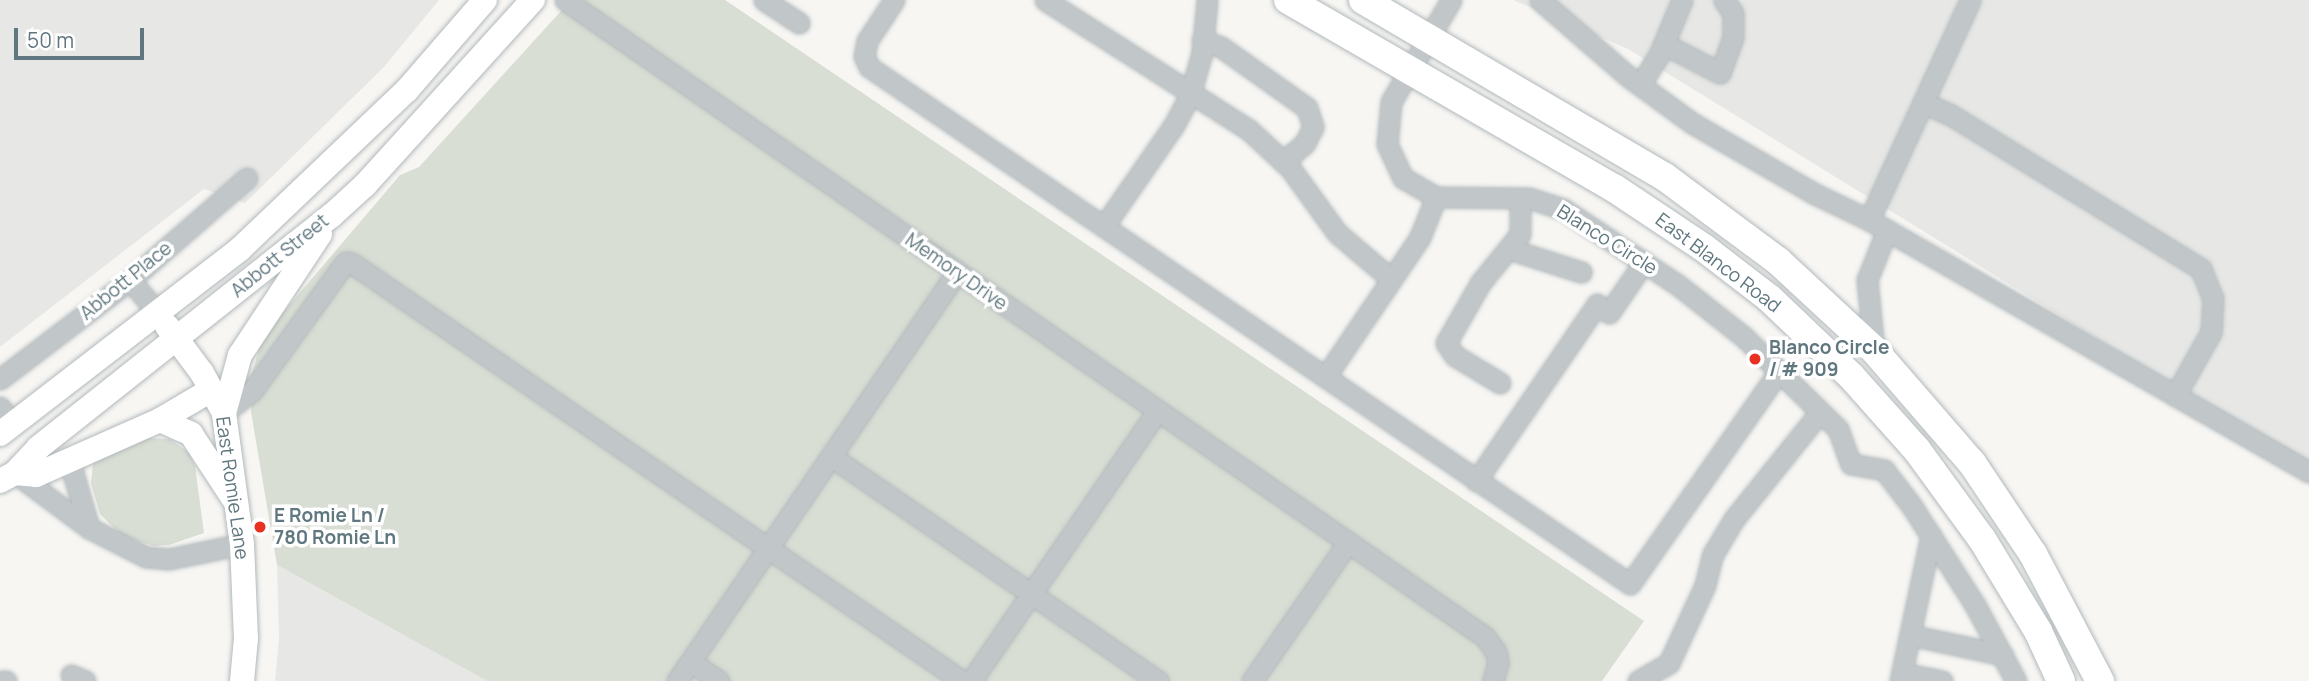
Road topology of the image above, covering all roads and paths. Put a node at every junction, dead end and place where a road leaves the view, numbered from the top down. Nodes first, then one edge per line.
1 (485, 0) edge
2 (533, 0) edge
3 (565, 0) edge
4 (764, 0) edge
5 (894, 0) edge
6 (1045, 0) edge
7 (1207, 0) edge
8 (1289, 0) edge
9 (1363, 0) edge
10 (1451, 0) edge
11 (1540, 0) edge
12 (1682, 0) edge
13 (1724, 0) edge
14 (1969, 0) edge
15 (799, 23) dead end
16 (1430, 39) junction
17 (1202, 40) junction
18 (1664, 44) junction
19 (1409, 69) junction
20 (1640, 85) junction
21 (1190, 95) junction
22 (1924, 103) junction
23 (1283, 162) junction
24 (247, 178) dead end
25 (1436, 197) junction
26 (1520, 198) junction
27 (331, 216) junction
28 (1878, 225) junction
29 (1104, 226) junction
30 (1509, 249) junction
31 (1644, 262) junction
32 (1581, 272) dead end
33 (956, 273) junction
34 (1391, 279) junction
35 (130, 280) junction
36 (158, 313) junction
37 (177, 339) junction
38 (1874, 350) junction
39 (1779, 371) junction
40 (1326, 376) junction
41 (0, 379) edge
42 (1500, 383) dead end
43 (211, 390) junction
44 (2175, 396) junction
45 (1157, 411) junction
46 (1820, 412) junction
47 (224, 413) junction
48 (160, 419) junction
49 (4, 422) edge
50 (832, 457) junction
51 (69, 459) junction
52 (2309, 472) edge
53 (7, 477) edge
54 (1476, 481) junction
55 (238, 504) junction
56 (89, 528) junction
57 (1931, 535) junction
58 (242, 544) junction
59 (1346, 544) junction
60 (769, 548) junction
61 (1030, 596) junction
62 (1910, 635) junction
63 (2003, 654) junction
64 (691, 662) junction
65 (1901, 677) edge
66 (243, 681) edge
67 (677, 681) edge
68 (719, 681) edge
69 (962, 681) edge
70 (971, 681) edge
71 (1158, 681) edge
72 (1252, 681) edge
73 (1493, 681) edge
74 (1638, 681) edge
75 (1942, 681) edge
76 (2016, 681) edge
77 (2061, 681) edge
78 (2100, 681) edge

1 - 36 main road, Abbott Street
2 - 27 main road, Abbott Street
3 - 33 street, Memory Drive
4 - 15 street
5 - 29 street
6 - 21 street
7 - 17 street
8 - 19 highway, East Blanco Road
9 - 16 highway, East Blanco Road
10 - 16 street, Blanco Circle
11 - 20 street
12 - 18 street
13 - 18 street
14 - 22 street
16 - 19 street, Blanco Circle
16 - 38 highway, East Blanco Road
17 - 21 street
17 - 23 street
18 - 20 street
19 - 25 street, Blanco Circle
19 - 77 highway, East Blanco Road
20 - 28 street
21 - 23 street
21 - 29 street
22 - 28 street
22 - 44 street
23 - 34 street
24 - 35 street, Abbott Place
25 - 26 street, Blanco Circle
25 - 34 street
26 - 30 street
26 - 31 street, Blanco Circle
27 - 37 main road, Abbott Street
27 - 47 main road
28 - 38 street
28 - 44 street
29 - 40 street
30 - 32 street
30 - 42 street
31 - 39 street, Blanco Circle
31 - 54 street
33 - 45 street, Memory Drive
33 - 50 street
34 - 40 street
35 - 36 street
35 - 41 street, Abbott Place
36 - 37 main road, East Romie Lane
36 - 49 main road, Abbott Street
37 - 43 main road, East Romie Lane
37 - 53 main road, Abbott Street
38 - 78 highway, East Blanco Road
39 - 46 street, Blanco Circle
39 - 54 street
40 - 54 street
43 - 47 main road, East Romie Lane
43 - 48 main road
44 - 52 street
45 - 59 street, Memory Drive
45 - 61 street
46 - 57 street, Blanco Circle
46 - 74 street
47 - 55 main road, East Romie Lane
47 - 60 street
48 - 51 main road
48 - 55 main road
50 - 60 street
50 - 61 street
51 - 53 main road
51 - 56 street
53 - 56 street
55 - 58 main road, East Romie Lane
56 - 58 street
57 - 62 street
57 - 63 street
58 - 66 main road, East Romie Lane
59 - 72 street
59 - 73 street, Memory Drive
60 - 64 street
60 - 69 street
61 - 70 street
61 - 71 street
62 - 63 street
62 - 65 street
63 - 76 street
64 - 67 street
64 - 68 street
65 - 75 street

